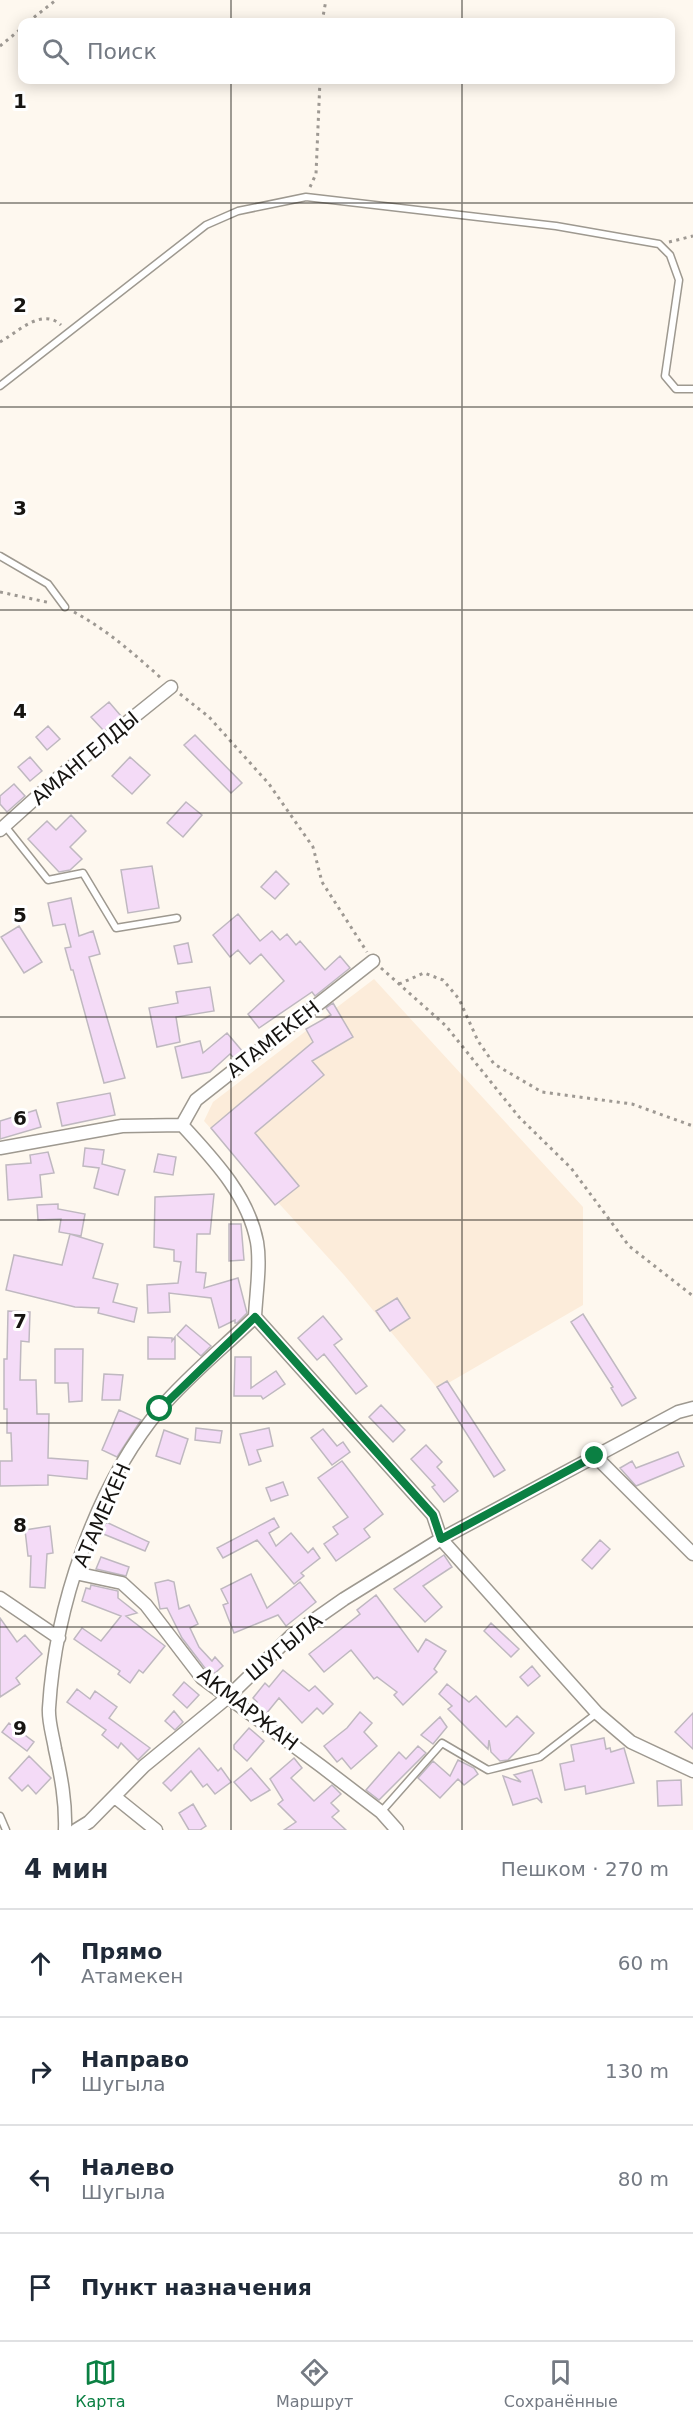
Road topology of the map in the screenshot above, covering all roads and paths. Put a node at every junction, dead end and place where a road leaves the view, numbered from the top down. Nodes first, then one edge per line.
1 (56, 0) edge
2 (326, 0) edge
3 (33, 18) edge
4 (323, 18) edge
5 (18, 31) edge
6 (0, 46) edge
7 (320, 84) edge
8 (306, 197) junction
9 (693, 236) edge
10 (658, 244) junction
11 (69, 332) junction
12 (0, 342) edge
13 (0, 386) edge
14 (693, 389) edge
15 (0, 556) edge
16 (0, 591) edge
17 (65, 607) junction
18 (171, 687) junction
19 (3, 828) edge
20 (177, 918) dead end
21 (373, 961) junction
22 (399, 984) junction
23 (182, 1125) junction
24 (693, 1125) edge
25 (0, 1148) edge
26 (693, 1296) edge
27 (255, 1317) junction
28 (693, 1408) edge
29 (595, 1456) junction
30 (441, 1539) junction
31 (693, 1554) edge
32 (75, 1573) junction
33 (0, 1598) edge
34 (59, 1638) junction
35 (228, 1697) junction
36 (597, 1713) junction
37 (693, 1771) edge
38 (115, 1797) junction
39 (381, 1812) junction
40 (0, 1816) edge
41 (6, 1830) edge
42 (65, 1830) edge
43 (76, 1830) edge
44 (156, 1830) edge
45 (397, 1830) edge

1 - 3 path
2 - 4 path
5 - 6 path
7 - 8 path
8 - 10 lane
8 - 11 lane
9 - 10 path
10 - 14 lane
11 - 12 path
11 - 13 lane
15 - 17 lane
16 - 17 path
17 - 18 path
18 - 19 street, АМАНГЕЛДЫ
18 - 21 path
19 - 20 lane
21 - 22 path
21 - 23 street, АТАМЕКЕН
22 - 24 path
22 - 26 path
23 - 25 street
23 - 27 street
27 - 30 street
27 - 32 street, АТАМЕКЕН
28 - 29 street, ШУГЫЛА
29 - 30 street, ШУГЫЛА
29 - 31 street
30 - 35 street, ШУГЫЛА
30 - 36 street
32 - 34 street, АТАМЕКЕН
32 - 35 street, АКМАРЖАН
33 - 34 street
34 - 42 street, АТАМЕКЕН
35 - 38 street, ШУГЫЛА
35 - 39 street, АКМАРЖАН
36 - 37 street
36 - 39 lane
38 - 43 street
38 - 44 street
39 - 45 street, АКМАРЖАН
40 - 41 lane

